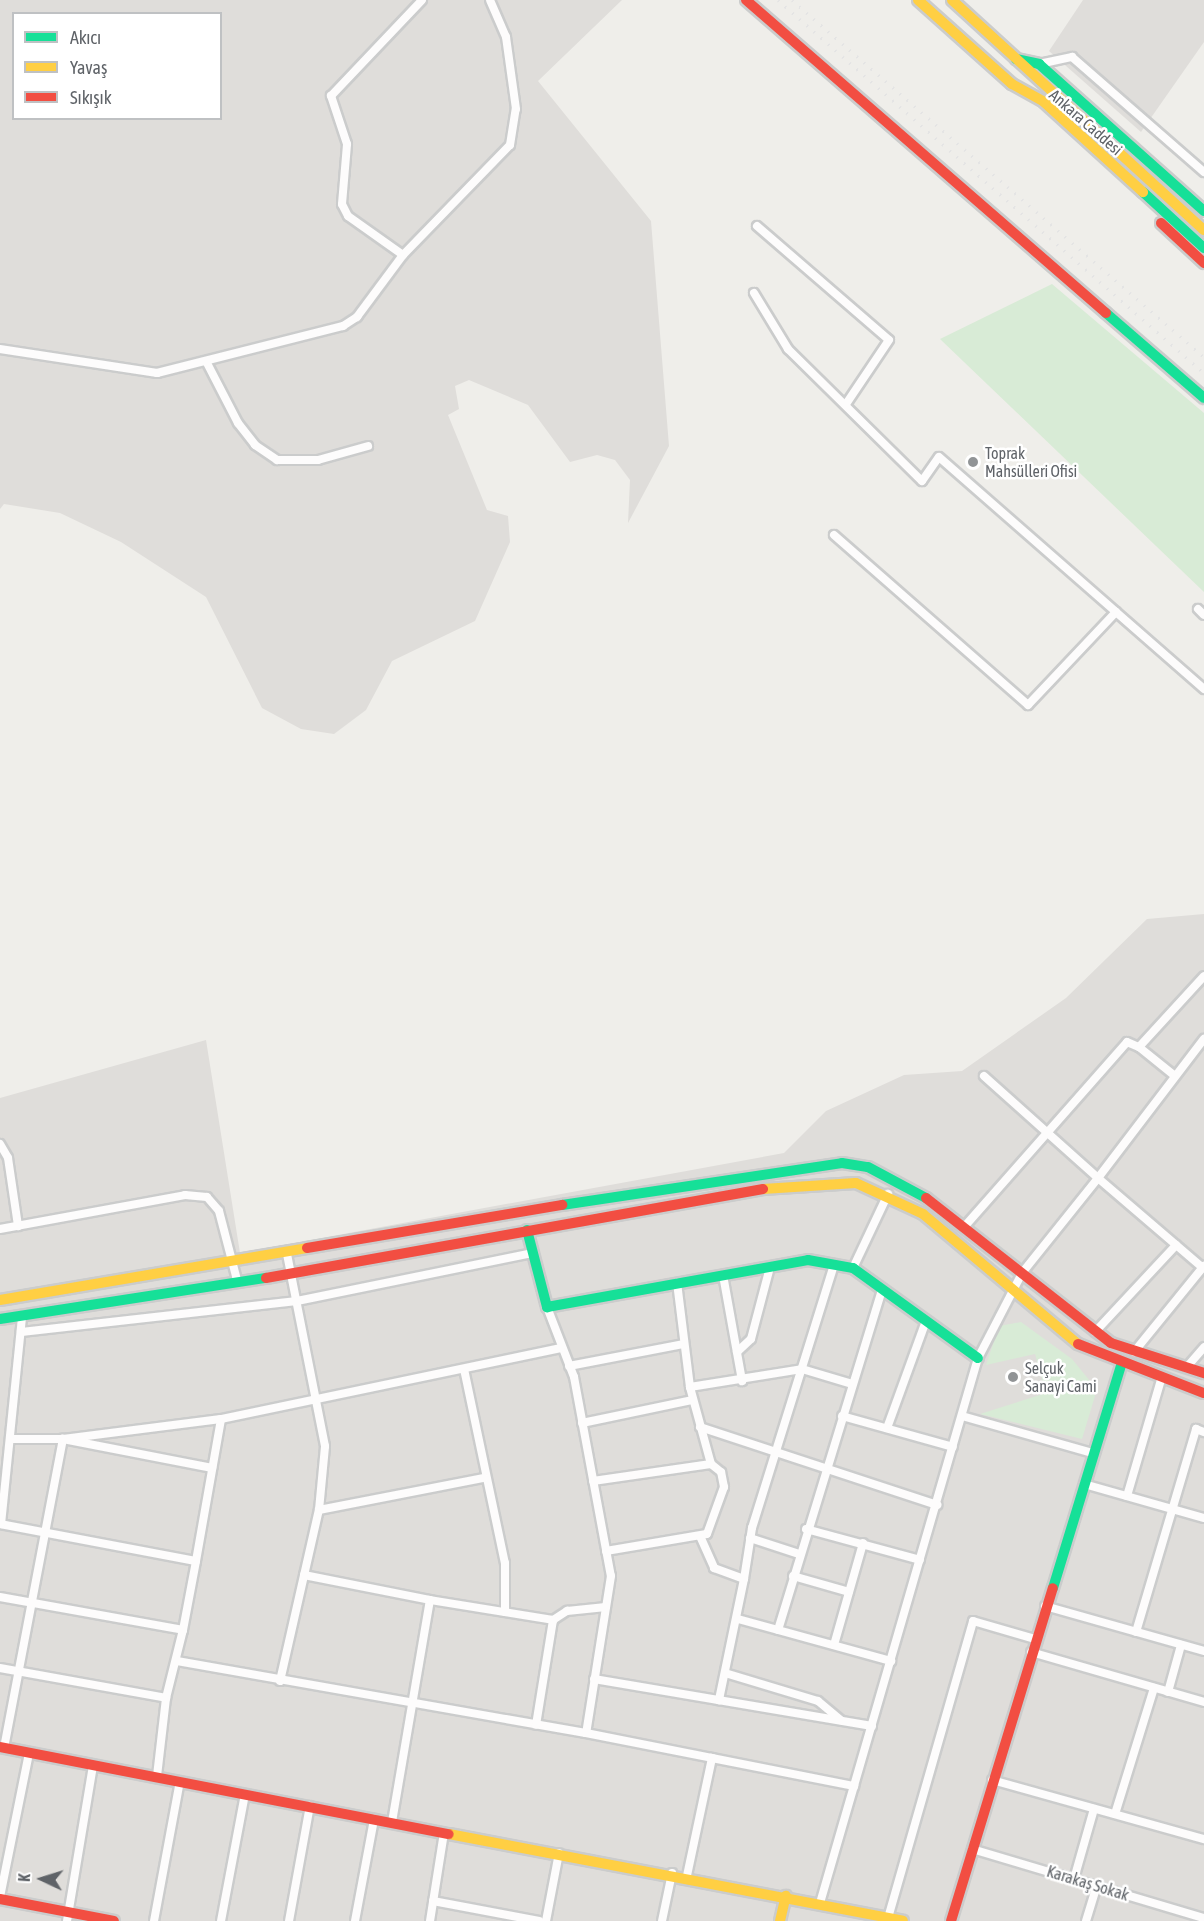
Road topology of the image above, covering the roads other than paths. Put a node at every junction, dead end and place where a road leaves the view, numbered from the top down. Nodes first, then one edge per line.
1 (422, 0) edge
2 (490, 0) edge
3 (746, 0) edge
4 (918, 0) edge
5 (952, 0) edge
6 (1016, 59) junction
7 (1039, 64) junction
8 (1012, 84) junction
9 (1204, 171) edge
10 (1204, 211) edge
11 (757, 226) dead end
12 (1204, 230) edge
13 (1204, 248) edge
14 (403, 255) junction
15 (1204, 262) edge
16 (754, 293) dead end
17 (0, 349) edge
18 (207, 363) junction
19 (1204, 398) edge
20 (846, 404) junction
21 (368, 446) dead end
22 (834, 535) dead end
23 (1116, 612) junction
24 (1204, 689) edge
25 (1204, 976) edge
26 (1204, 1039) edge
27 (1138, 1047) junction
28 (984, 1076) dead end
29 (1175, 1076) junction
30 (1047, 1134) junction
31 (0, 1144) edge
32 (1098, 1178) junction
33 (888, 1194) junction
34 (18, 1226) junction
35 (965, 1226) junction
36 (0, 1229) edge
37 (527, 1230) junction
38 (1176, 1245) junction
39 (533, 1253) junction
40 (287, 1254) junction
41 (236, 1262) junction
42 (834, 1265) junction
43 (770, 1267) junction
44 (1203, 1267) edge
45 (853, 1268) junction
46 (1022, 1273) junction
47 (290, 1274) junction
48 (723, 1275) junction
49 (237, 1280) junction
50 (677, 1283) junction
51 (882, 1289) junction
52 (1011, 1289) junction
53 (0, 1300) edge
54 (297, 1301) junction
55 (547, 1307) junction
56 (22, 1316) junction
57 (0, 1319) edge
58 (926, 1321) junction
59 (21, 1332) junction
60 (1095, 1332) junction
61 (683, 1344) junction
62 (1204, 1347) edge
63 (561, 1348) junction
64 (737, 1352) junction
65 (1134, 1352) junction
66 (978, 1358) junction
67 (568, 1366) junction
68 (1120, 1366) junction
69 (1186, 1368) junction
70 (464, 1369) junction
71 (802, 1369) junction
72 (1204, 1373) edge
73 (1161, 1380) junction
74 (742, 1381) junction
75 (852, 1384) junction
76 (690, 1387) junction
77 (1204, 1393) edge
78 (692, 1400) junction
79 (320, 1402) junction
80 (842, 1416) junction
81 (962, 1416) junction
82 (221, 1419) junction
83 (582, 1423) junction
84 (700, 1427) junction
85 (887, 1428) junction
86 (1204, 1432) edge
87 (63, 1438) junction
88 (10, 1439) junction
89 (954, 1447) junction
90 (776, 1452) junction
91 (1093, 1453) junction
92 (711, 1464) junction
93 (212, 1468) junction
94 (825, 1468) junction
95 (484, 1478) junction
96 (593, 1481) junction
97 (1084, 1484) junction
98 (2, 1488) edge
99 (1127, 1496) junction
100 (937, 1505) junction
101 (1171, 1509) junction
102 (318, 1510) junction
103 (1204, 1518) edge
104 (1, 1524) edge
105 (806, 1529) junction
106 (45, 1534) junction
107 (700, 1536) junction
108 (750, 1538) junction
109 (863, 1543) junction
110 (606, 1551) junction
111 (799, 1554) junction
112 (920, 1560) junction
113 (196, 1561) junction
114 (303, 1575) junction
115 (793, 1576) junction
116 (744, 1579) junction
117 (849, 1592) junction
118 (0, 1597) edge
119 (430, 1600) junction
120 (31, 1602) junction
121 (1045, 1606) junction
122 (606, 1607) junction
123 (505, 1612) junction
124 (738, 1619) junction
125 (553, 1620) junction
126 (183, 1630) junction
127 (778, 1630) junction
128 (1136, 1632) junction
129 (1035, 1639) junction
130 (834, 1645) junction
131 (1181, 1645) junction
132 (1204, 1651) edge
133 (1031, 1652) junction
134 (177, 1661) junction
135 (891, 1661) junction
136 (0, 1668) edge
137 (18, 1671) junction
138 (725, 1673) junction
139 (594, 1679) junction
140 (280, 1681) junction
141 (1154, 1688) junction
142 (1168, 1692) junction
143 (166, 1698) junction
144 (719, 1700) junction
145 (1204, 1702) edge
146 (413, 1704) junction
147 (843, 1721) junction
148 (536, 1725) junction
149 (872, 1726) junction
150 (586, 1733) junction
151 (2, 1748) edge
152 (29, 1753) junction
153 (712, 1758) junction
154 (93, 1765) junction
155 (157, 1776) junction
156 (992, 1780) junction
157 (180, 1781) junction
158 (854, 1786) junction
159 (245, 1794) junction
160 (310, 1806) junction
161 (1094, 1809) junction
162 (1115, 1814) junction
163 (374, 1819) junction
164 (392, 1822) junction
165 (444, 1833) junction
166 (1204, 1839) edge
167 (972, 1849) junction
168 (559, 1853) junction
169 (672, 1873) junction
170 (687, 1876) junction
171 (1074, 1879) junction
172 (1097, 1886) junction
173 (786, 1896) junction
174 (0, 1898) edge
175 (433, 1901) junction
176 (820, 1903) junction
177 (68, 1917) edge
178 (888, 1918) junction
179 (1204, 1918) edge
180 (114, 1921) edge
181 (154, 1921) edge
182 (221, 1921) edge
183 (289, 1921) edge
184 (355, 1921) edge
185 (430, 1921) edge
186 (539, 1921) edge
187 (546, 1921) edge
188 (662, 1921) edge
189 (780, 1921) edge
190 (903, 1921) edge
191 (951, 1921) edge
192 (1086, 1921) edge

1 - 14 street
2 - 14 street
3 - 19 main road
4 - 8 main road, Ankara Caddesi
5 - 6 main road, Ankara Caddesi
6 - 7 main road
6 - 12 main road, Ankara Caddesi
7 - 9 street
7 - 10 main road
8 - 13 main road, Ankara Caddesi
8 - 15 main road
11 - 20 street
14 - 18 street
16 - 20 street
17 - 18 street
18 - 21 street
20 - 23 street
22 - 23 street
23 - 24 street
25 - 27 street
26 - 29 street
27 - 29 street
27 - 30 street
28 - 30 street
29 - 32 street
30 - 32 street
30 - 35 street
31 - 34 street
32 - 38 street
32 - 46 street
33 - 37 main road
33 - 45 street
33 - 52 main road
34 - 36 street
34 - 41 street
35 - 40 main road
35 - 46 main road
37 - 39 main road
37 - 47 main road
38 - 44 street
38 - 60 street
39 - 54 street
39 - 55 main road
40 - 41 main road
40 - 47 street
41 - 49 street
41 - 53 main road
42 - 43 main road
42 - 45 main road
42 - 71 street
43 - 48 main road
43 - 64 street
44 - 65 street
45 - 51 main road
46 - 52 street
46 - 60 main road
47 - 49 main road
47 - 54 street
48 - 50 main road
48 - 64 street
49 - 56 main road
50 - 55 main road
50 - 61 street
51 - 58 main road
51 - 75 street
52 - 66 street
52 - 68 main road
54 - 59 street
54 - 79 street
55 - 63 street
56 - 57 main road
56 - 59 street
58 - 66 main road
58 - 85 street
59 - 88 street
60 - 65 main road
61 - 67 street
61 - 76 street
62 - 69 street
63 - 67 street
63 - 70 street
64 - 74 street
65 - 69 main road
66 - 81 street
67 - 83 street
68 - 73 main road
68 - 91 main road
69 - 72 main road
70 - 79 street
70 - 95 street
71 - 74 street
71 - 75 street
71 - 90 street
73 - 77 main road
73 - 99 street
74 - 76 street
75 - 80 street
76 - 78 street
78 - 83 street
78 - 84 street
79 - 82 street
79 - 102 street
80 - 85 street
80 - 94 street
81 - 89 street
81 - 91 street
82 - 87 street
82 - 93 street
83 - 96 street
84 - 90 street
84 - 92 street
85 - 89 street
86 - 101 street
87 - 88 street
87 - 93 street
87 - 106 street
88 - 98 street
89 - 100 street
90 - 94 street
90 - 108 street
91 - 97 main road
92 - 96 street
92 - 107 street
93 - 113 street
94 - 100 street
94 - 105 street
95 - 102 street
95 - 123 street
96 - 110 street
97 - 99 street
97 - 121 main road
98 - 104 street
99 - 101 street
100 - 112 street
101 - 103 street
101 - 128 street
102 - 114 street
104 - 106 street
105 - 109 street
105 - 111 street
106 - 113 street
106 - 120 street
107 - 110 street
107 - 116 street
108 - 111 street
108 - 116 street
109 - 112 street
109 - 117 street
110 - 122 street
111 - 115 street
112 - 135 street
113 - 126 street
114 - 119 street
114 - 140 street
115 - 117 street
115 - 127 street
116 - 124 street
117 - 130 street
118 - 120 street
119 - 123 street
119 - 146 street
120 - 126 street
120 - 137 street
121 - 128 street
121 - 129 main road
122 - 125 street
122 - 139 street
123 - 125 street
124 - 127 street
124 - 138 street
125 - 148 street
126 - 134 street
127 - 130 street
128 - 131 street
129 - 133 main road
129 - 178 street
130 - 135 street
131 - 132 street
131 - 142 street
133 - 141 street
133 - 156 main road
134 - 140 street
134 - 143 street
135 - 149 street
136 - 137 street
137 - 143 street
137 - 151 street
138 - 144 street
138 - 147 street
139 - 144 street
139 - 150 street
140 - 146 street
141 - 142 street
141 - 162 street
142 - 145 street
143 - 155 street
144 - 147 street
146 - 148 street
146 - 164 street
147 - 149 street
148 - 150 street
149 - 158 street
150 - 153 street
151 - 152 main road
152 - 154 main road
152 - 174 street
153 - 158 street
153 - 170 street
154 - 155 main road
154 - 177 street
155 - 157 main road
156 - 161 street
156 - 167 main road
157 - 159 main road
157 - 181 street
158 - 176 street
159 - 160 main road
159 - 182 street
160 - 163 main road
160 - 183 street
161 - 162 street
161 - 171 street
162 - 166 street
163 - 164 main road
163 - 184 street
164 - 165 main road
165 - 168 main road
165 - 175 street
167 - 171 street, Karakaş Sokak
167 - 191 main road
168 - 169 main road
168 - 187 street
169 - 170 main road
169 - 188 street
170 - 173 main road
171 - 172 street, Karakaş Sokak
172 - 179 street, Karakaş Sokak
172 - 192 street
173 - 176 main road
173 - 189 main road
174 - 177 main road
175 - 185 street
175 - 186 street
176 - 178 main road
177 - 180 main road
178 - 190 main road

